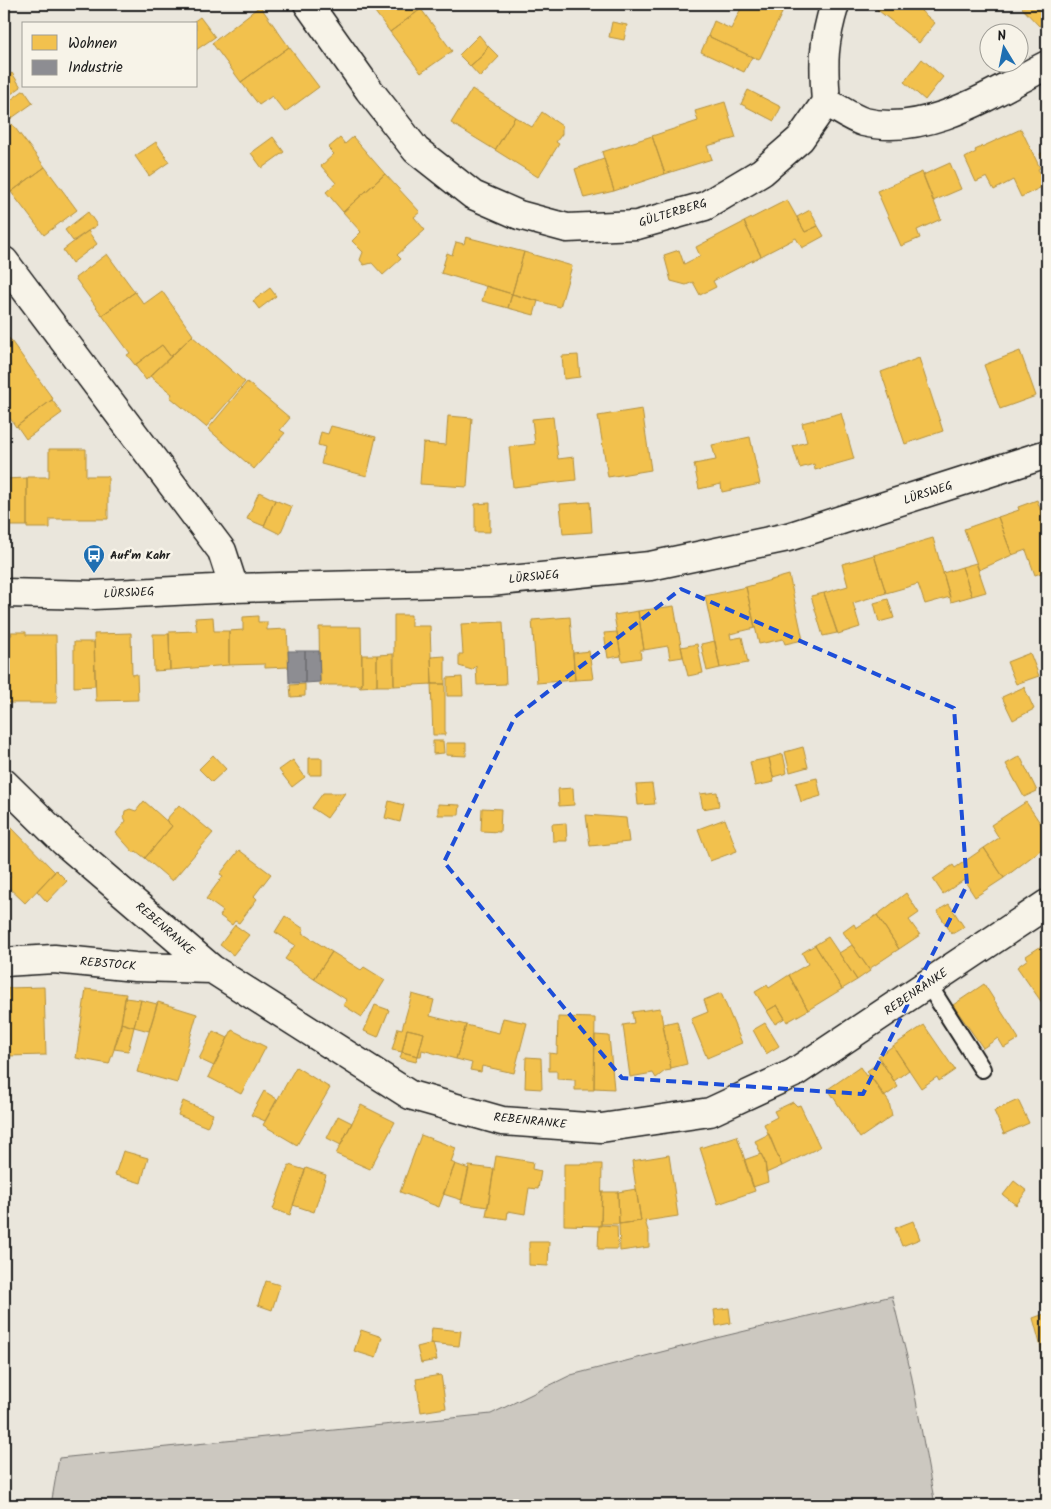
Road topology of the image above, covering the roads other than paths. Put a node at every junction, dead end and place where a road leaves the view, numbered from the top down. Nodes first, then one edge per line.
1 (308, 4) edge
2 (835, 4) edge
3 (1047, 66) edge
4 (826, 102) junction
5 (4, 261) edge
6 (1047, 454) edge
7 (234, 588) junction
8 (4, 593) edge
9 (4, 783) edge
10 (1047, 904) edge
11 (4, 962) edge
12 (212, 969) junction
13 (928, 984) junction
14 (982, 1069) dead end

1 - 4 street, GÜLTERBERG
2 - 4 street
3 - 4 street
5 - 7 street
6 - 7 street, LÜRSWEG
7 - 8 street, LÜRSWEG
9 - 12 street, REBENRANKE
10 - 13 street, REBENRANKE
11 - 12 street, REBSTOCK
12 - 13 street, REBENRANKE
13 - 14 lane

